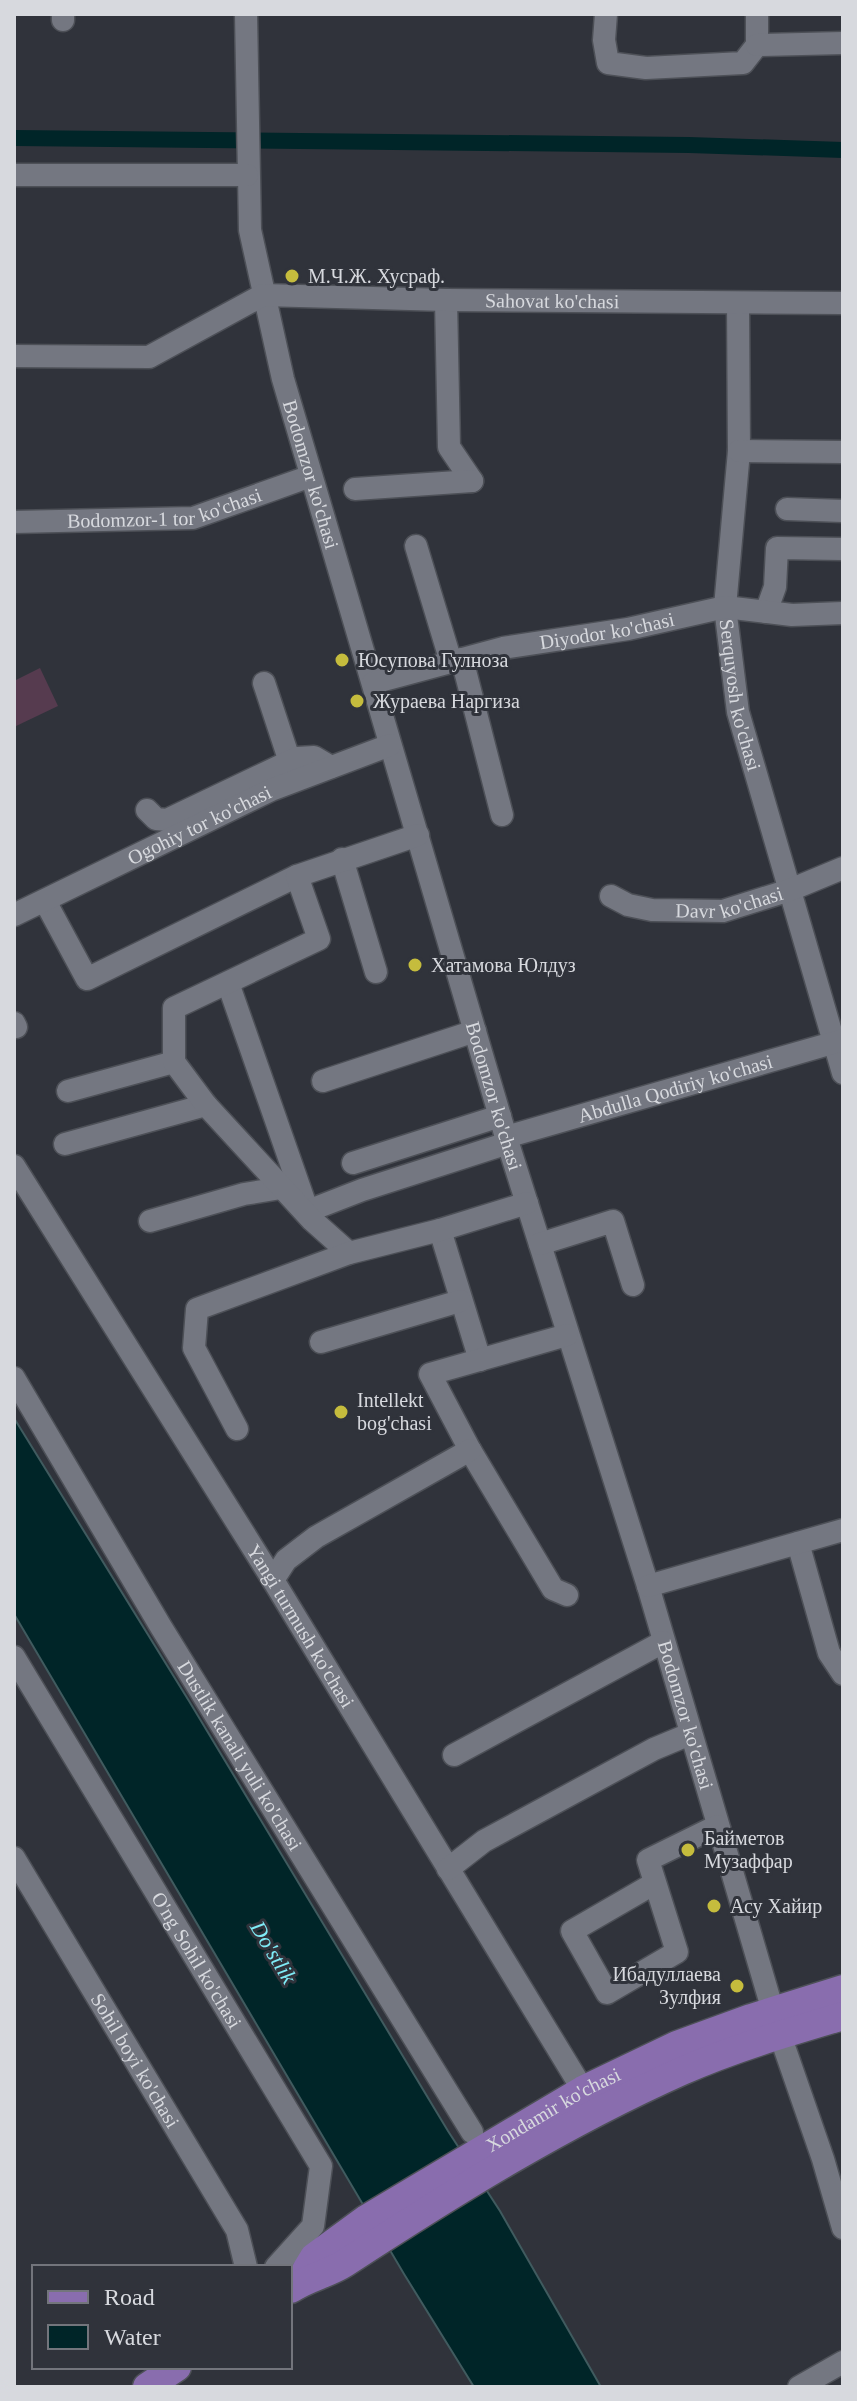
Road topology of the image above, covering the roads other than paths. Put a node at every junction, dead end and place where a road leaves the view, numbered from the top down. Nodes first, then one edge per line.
1 (246, 14) edge
2 (606, 14) edge
3 (757, 14) edge
4 (843, 43) edge
5 (757, 45) junction
6 (247, 166) junction
7 (14, 175) edge
8 (263, 295) junction
9 (446, 300) junction
10 (738, 303) junction
11 (843, 303) edge
12 (14, 356) edge
13 (739, 451) junction
14 (843, 452) edge
15 (311, 476) junction
16 (355, 489) dead end
17 (787, 509) dead end
18 (843, 511) edge
19 (14, 522) edge
20 (416, 546) dead end
21 (843, 549) edge
22 (725, 607) junction
23 (766, 612) junction
24 (843, 613) edge
25 (457, 660) junction
26 (264, 683) dead end
27 (373, 683) junction
28 (390, 745) junction
29 (290, 762) junction
30 (331, 767) junction
31 (147, 810) dead end
32 (502, 815) dead end
33 (418, 835) junction
34 (342, 859) junction
35 (843, 868) edge
36 (297, 876) junction
37 (790, 890) junction
38 (611, 896) dead end
39 (45, 901) junction
40 (14, 915) edge
41 (376, 972) dead end
42 (228, 983) junction
43 (475, 1031) junction
44 (838, 1041) edge
45 (174, 1062) junction
46 (843, 1073) edge
47 (323, 1081) dead end
48 (68, 1091) dead end
49 (206, 1105) junction
50 (504, 1132) junction
51 (65, 1144) dead end
52 (353, 1163) dead end
53 (14, 1166) edge
54 (281, 1188) junction
55 (527, 1203) junction
56 (310, 1216) junction
57 (150, 1221) dead end
58 (440, 1230) junction
59 (540, 1244) junction
60 (349, 1253) junction
61 (633, 1285) dead end
62 (460, 1301) junction
63 (567, 1335) junction
64 (321, 1342) dead end
65 (480, 1360) junction
66 (14, 1378) edge
67 (237, 1429) dead end
68 (470, 1450) junction
69 (843, 1530) edge
70 (798, 1543) junction
71 (273, 1580) junction
72 (648, 1586) junction
73 (567, 1595) dead end
74 (663, 1642) junction
75 (14, 1657) edge
76 (843, 1674) edge
77 (690, 1734) junction
78 (454, 1755) dead end
79 (717, 1826) junction
80 (14, 1858) edge
81 (448, 1869) junction
82 (655, 1883) junction
83 (843, 1989) edge
84 (843, 2016) edge
85 (776, 2023) junction
86 (583, 2090) junction
87 (475, 2154) junction
88 (843, 2228) edge
89 (246, 2265) edge
90 (292, 2272) edge
91 (292, 2280) edge
92 (843, 2362) edge
93 (174, 2369) edge
94 (147, 2387) edge
95 (799, 2387) edge

1 - 6 street, Bodomzor ko'chasi
2 - 5 street
3 - 5 street
4 - 5 street
6 - 7 street
6 - 8 street, Bodomzor ko'chasi
8 - 9 street, Sahovat ko'chasi
8 - 12 street
8 - 15 street, Bodomzor ko'chasi
9 - 10 street, Sahovat ko'chasi
9 - 16 street
10 - 11 street, Sahovat ko'chasi
10 - 13 street, Serquyosh ko'chasi
13 - 14 street
13 - 22 street, Serquyosh ko'chasi
15 - 19 street, Bodomzor-1 tor ko'chasi
15 - 27 street, Bodomzor ko'chasi
17 - 18 street
20 - 25 street
21 - 23 street
22 - 23 street, Diyodor ko'chasi
22 - 25 street, Diyodor ko'chasi
22 - 37 street, Serquyosh ko'chasi
23 - 24 street, Diyodor ko'chasi
25 - 27 street, Diyodor ko'chasi
25 - 32 street
26 - 29 street
27 - 28 street, Bodomzor ko'chasi
28 - 30 street, Ogohiy tor ko'chasi
28 - 33 street, Bodomzor ko'chasi
29 - 30 street
29 - 31 street
30 - 39 street, Ogohiy tor ko'chasi
33 - 34 street
33 - 43 street, Bodomzor ko'chasi
34 - 36 street
34 - 41 street
35 - 37 street, Davr ko'chasi
36 - 39 street
36 - 42 street
37 - 38 street, Davr ko'chasi
37 - 44 street, Serquyosh ko'chasi
39 - 40 street, Ogohiy tor ko'chasi
42 - 45 street
42 - 56 street
43 - 47 street
43 - 50 street, Bodomzor ko'chasi
44 - 46 street, Serquyosh ko'chasi
44 - 50 street, Abdulla Qodiriy ko'chasi
45 - 48 street
45 - 49 street
49 - 51 street
49 - 54 street
50 - 52 street
50 - 55 street, Bodomzor ko'chasi
50 - 56 street
53 - 71 street, Yangi turmush ko'chasi
54 - 56 street
54 - 57 street
55 - 58 street
55 - 59 street, Bodomzor ko'chasi
56 - 60 street
58 - 60 street
58 - 62 street
59 - 61 street
59 - 63 street, Bodomzor ko'chasi
60 - 67 street
62 - 64 street
62 - 65 street
63 - 65 street
63 - 72 street, Bodomzor ko'chasi
65 - 68 street
66 - 87 street, Dustlik kanali yuli ko'chasi
68 - 71 street
68 - 73 street
69 - 70 street
70 - 72 street
70 - 76 street
71 - 81 street, Yangi turmush ko'chasi
72 - 74 street, Bodomzor ko'chasi
74 - 77 street, Bodomzor ko'chasi
74 - 78 street
75 - 90 street, O'ng Sohil ko'chasi
77 - 79 street, Bodomzor ko'chasi
77 - 81 street
79 - 82 street
79 - 85 street, Bodomzor ko'chasi
80 - 89 street, Sohil boyi ko'chasi
81 - 86 street, Yangi turmush ko'chasi
82 - 82 street
83 - 85 main road, Xondamir ko'chasi
84 - 85 main road, Xondamir ko'chasi
85 - 86 main road, Xondamir ko'chasi
85 - 87 main road, Xondamir ko'chasi
85 - 88 street, Bodomzor ko'chasi
86 - 87 main road, Xondamir ko'chasi
87 - 91 main road, Xondamir ko'chasi
92 - 95 street
93 - 94 main road

